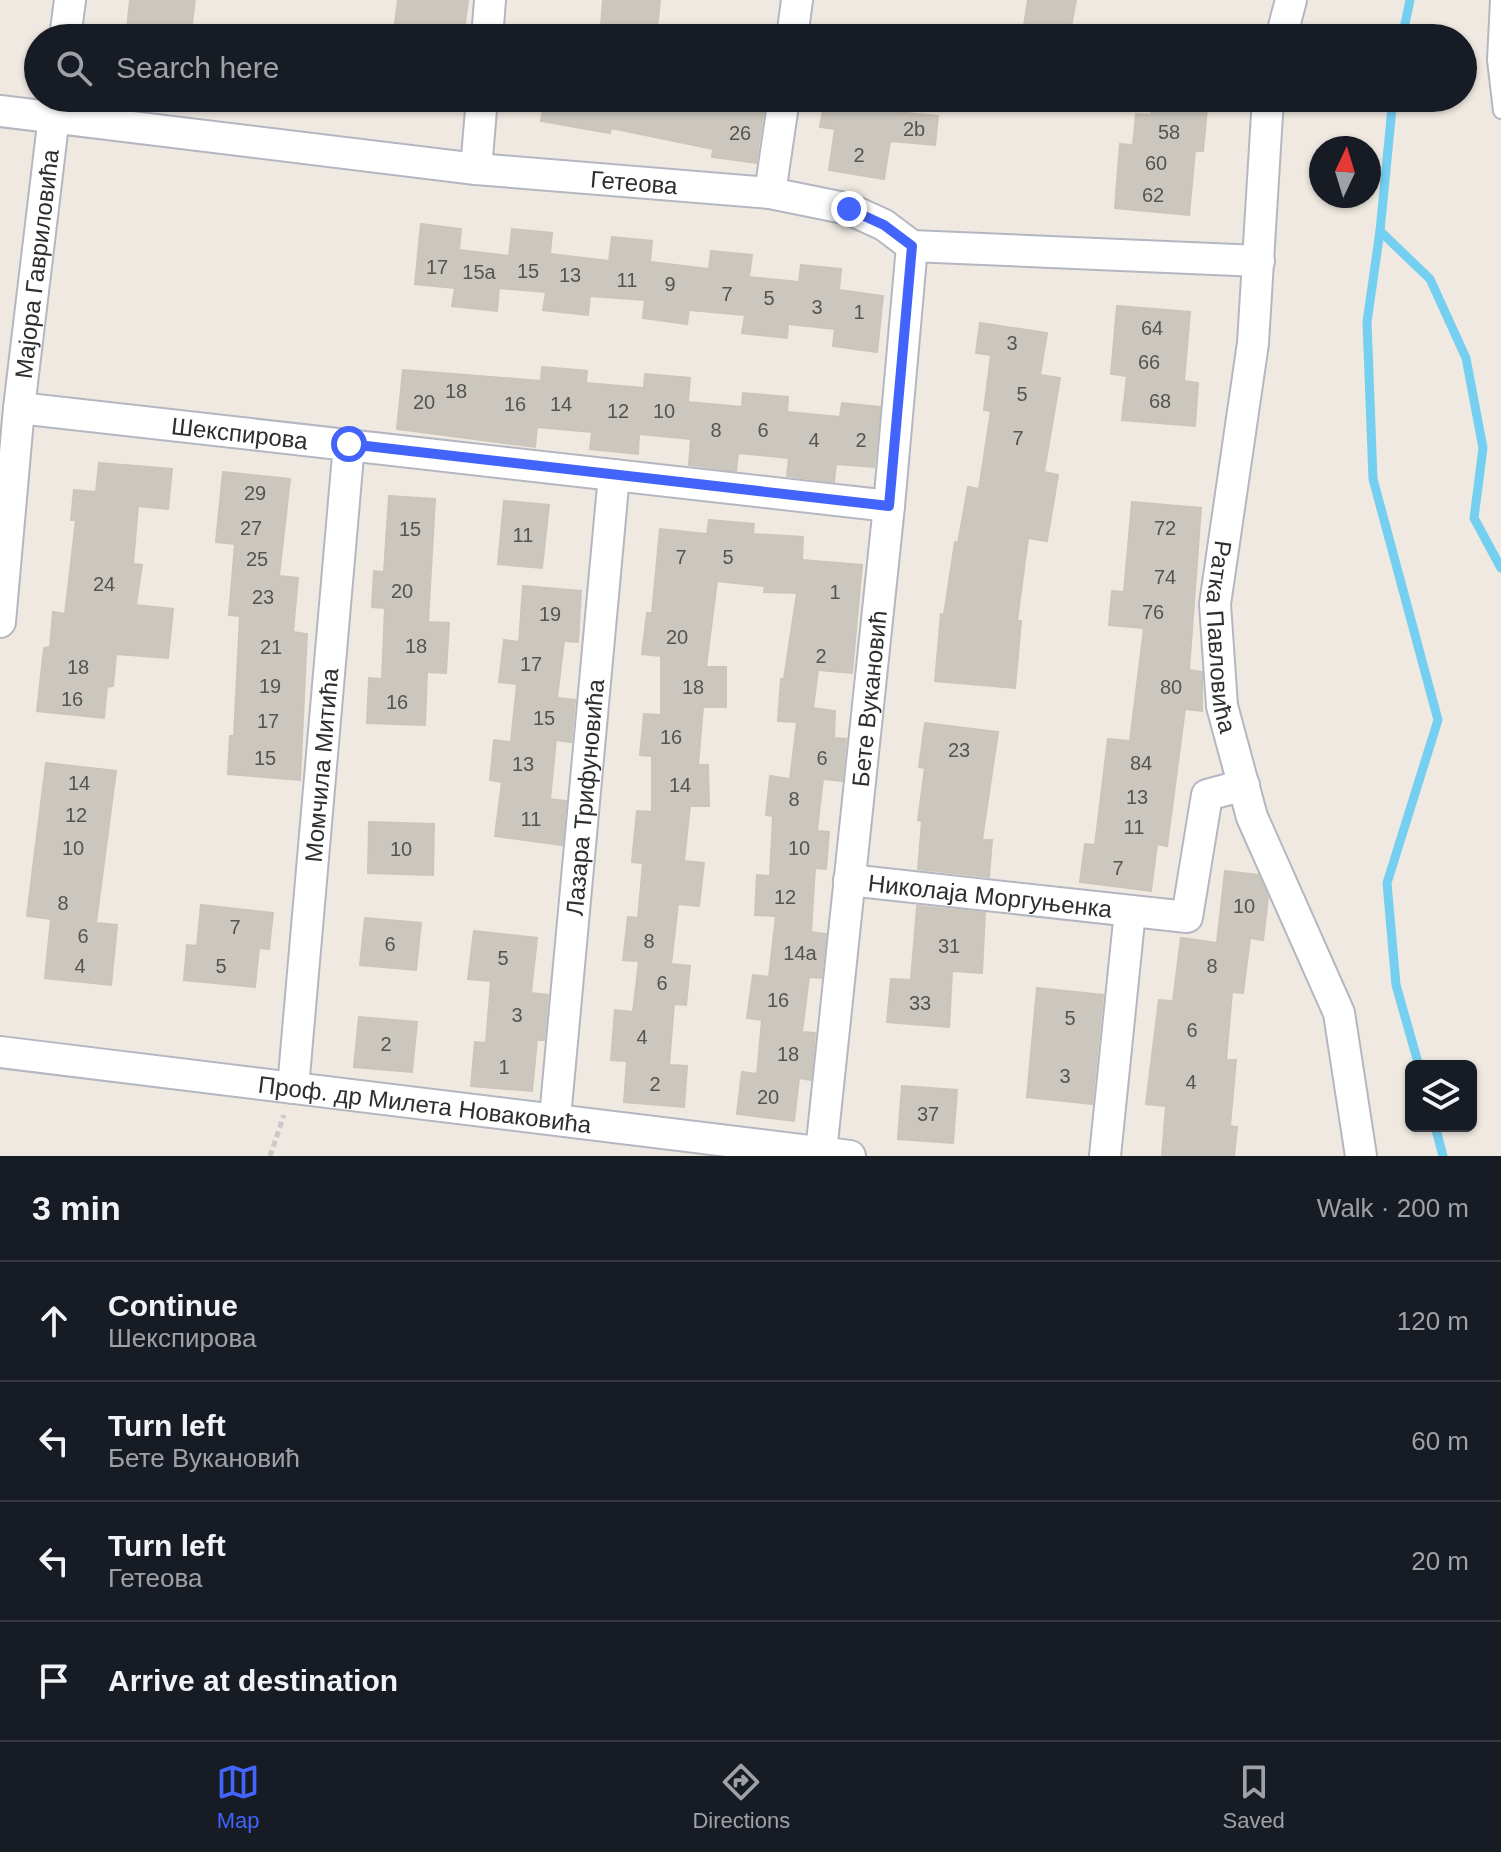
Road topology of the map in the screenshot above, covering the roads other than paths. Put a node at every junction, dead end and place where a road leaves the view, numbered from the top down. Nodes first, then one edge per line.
1 (70, 0) edge
2 (490, 0) edge
3 (797, 0) edge
4 (1291, 0) edge
5 (1498, 0) edge
6 (67, 24) edge
7 (488, 24) edge
8 (794, 24) edge
9 (1285, 24) edge
10 (24, 110) edge
11 (0, 111) edge
12 (1501, 111) edge
13 (55, 112) edge
14 (83, 112) edge
15 (481, 112) edge
16 (782, 112) edge
17 (1267, 112) edge
18 (476, 169) junction
19 (770, 193) junction
20 (912, 246) junction
21 (1259, 261) junction
22 (19, 408) junction
23 (349, 444) junction
24 (614, 475) junction
25 (889, 506) junction
26 (0, 622) edge
27 (1244, 785) junction
28 (849, 880) junction
29 (1130, 911) junction
30 (0, 1052) edge
31 (293, 1088) junction
32 (555, 1118) junction
33 (821, 1152) junction
34 (850, 1156) edge
35 (1105, 1156) edge
36 (1361, 1156) edge

1 - 6 street
2 - 7 street
3 - 8 street
4 - 9 street
5 - 12 lane
10 - 11 street, Гетеова
13 - 22 street, Мајора Гавриловића
14 - 18 street, Гетеова
15 - 18 street
16 - 19 street
17 - 21 street, Ратка Павловића
18 - 19 street, Гетеова
19 - 20 street, Гетеова
20 - 21 street
20 - 25 street, Бете Вукановић
21 - 27 street, Ратка Павловића
22 - 23 street, Шекспирова
22 - 26 street, Мајора Гавриловића
23 - 24 street, Шекспирова
23 - 31 street, Момчила Митића
24 - 25 street, Шекспирова
24 - 32 street, Лазара Трифуновића
25 - 28 street, Бете Вукановић
27 - 29 street, Николаја Моргуњенка
27 - 36 street, Ратка Павловића
28 - 29 street, Николаја Моргуњенка
28 - 33 street, Бете Вукановић
29 - 35 street, Николаја Моргуњенка
30 - 31 street, Проф. др Милета Новаковића
31 - 32 street, Проф. др Милета Новаковића
32 - 33 street, Проф. др Милета Новаковића
33 - 34 street, Проф. др Милета Новаковића

